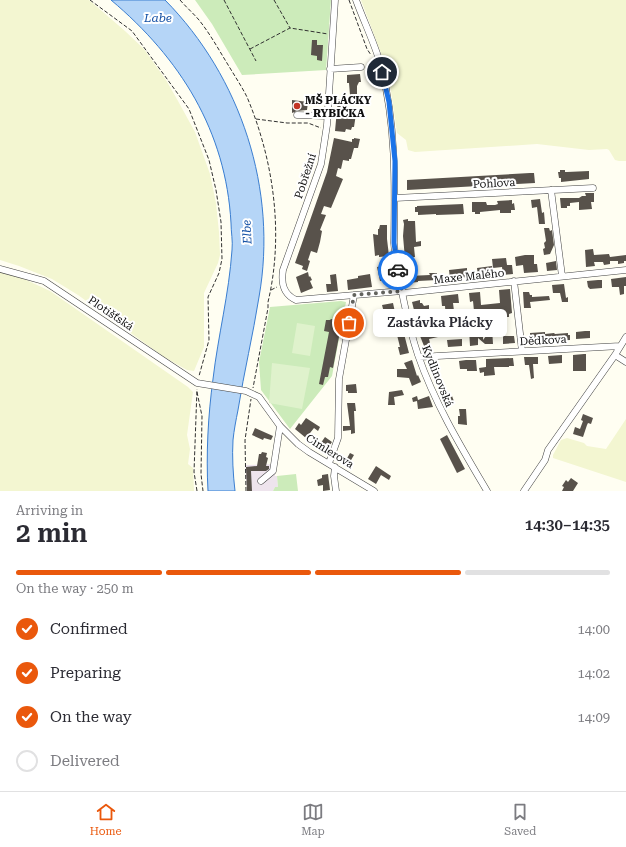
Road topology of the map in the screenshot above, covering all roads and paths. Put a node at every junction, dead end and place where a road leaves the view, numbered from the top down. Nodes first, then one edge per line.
1 (90, 0) edge
2 (180, 0) edge
3 (224, 0) edge
4 (274, 0) edge
5 (335, 0) edge
6 (349, 0) edge
7 (356, 0) edge
8 (290, 28) junction
9 (332, 35) junction
10 (250, 49) junction
11 (371, 55) dead end
12 (256, 61) dead end
13 (361, 67) joint
14 (376, 67) dead end
15 (330, 69) junction
16 (297, 115) dead end
17 (328, 116) junction
18 (255, 119) junction
19 (327, 130) junction
20 (593, 188) dead end
21 (552, 190) junction
22 (395, 198) junction
23 (0, 269) edge
24 (626, 270) edge
25 (562, 276) junction
26 (514, 281) junction
27 (283, 285) junction
28 (271, 291) junction
29 (402, 292) junction
30 (354, 295) junction
31 (626, 337) edge
32 (620, 346) junction
33 (522, 351) junction
34 (615, 355) junction
35 (419, 357) junction
36 (626, 362) edge
37 (197, 383) junction
38 (249, 392) junction
39 (280, 426) junction
40 (332, 465) junction
41 (261, 481) dead end
42 (197, 491) edge
43 (203, 491) edge
44 (246, 491) edge
45 (336, 491) edge
46 (374, 491) edge
47 (487, 491) edge
48 (524, 491) edge

1 - 37 path
2 - 18 path
3 - 10 path
4 - 8 path
5 - 9 street, Pobřežní
6 - 11 path
7 - 22 street, Kydlinovská
8 - 9 path
8 - 10 path
9 - 15 street, Pobřežní
10 - 12 path
13 - 14 path
13 - 15 street
15 - 17 street, Pobřežní
16 - 17 street
17 - 19 street, Pobřežní
18 - 19 path
18 - 28 path
19 - 27 street, Pobřežní
20 - 21 street, Pohlova
21 - 22 street, Pohlova
21 - 25 street
22 - 29 street, Kydlinovská
23 - 37 street, Plotišťská
24 - 25 street, Maxe Malého
25 - 26 street, Maxe Malého
26 - 29 street, Maxe Malého
26 - 33 street, Maxe Malého
27 - 28 path
27 - 30 street
28 - 38 path
29 - 30 street
29 - 35 street, Kydlinovská
30 - 40 street
31 - 32 street
32 - 33 street, Dědkova
32 - 34 street
33 - 35 street, Dědkova
34 - 36 street
34 - 48 street
35 - 47 street, Kydlinovská
37 - 38 street, Plotišťská
38 - 39 street, Cimlerova
38 - 44 path
39 - 40 street, Cimlerova
39 - 41 street
40 - 45 street
40 - 46 street, Cimlerova
42 - 43 path

